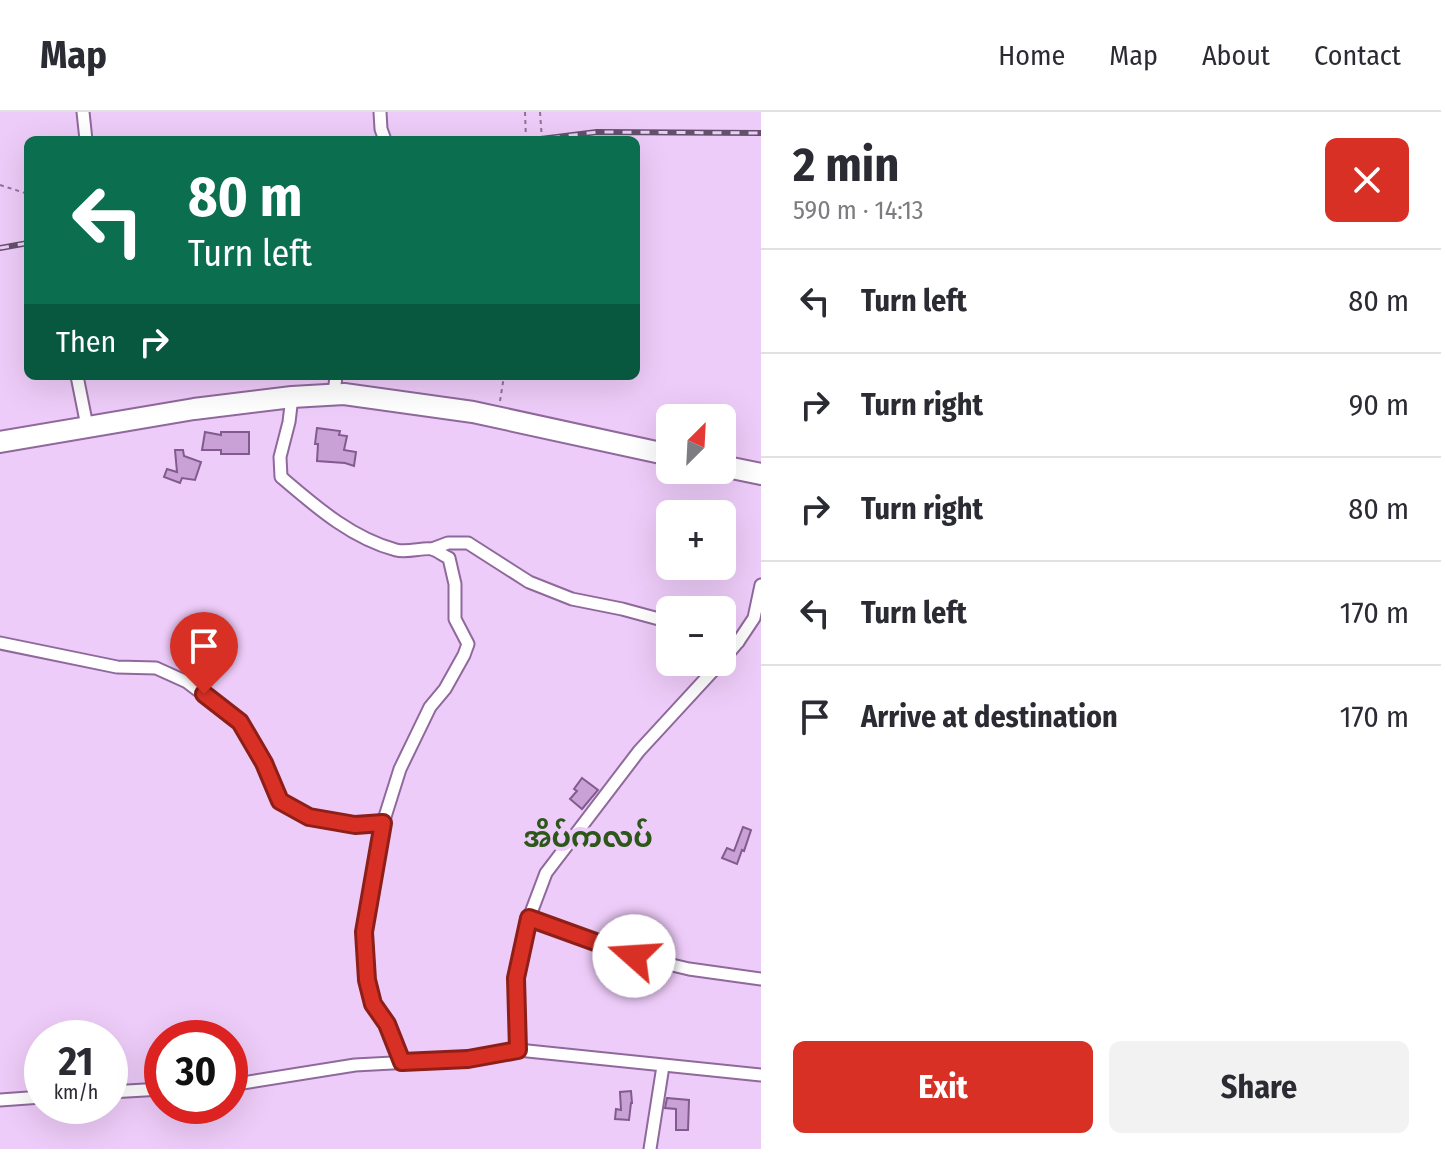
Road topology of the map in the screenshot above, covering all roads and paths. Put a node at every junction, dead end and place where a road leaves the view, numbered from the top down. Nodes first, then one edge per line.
1 (83, 112) edge
2 (380, 112) edge
3 (525, 112) edge
4 (540, 112) edge
5 (86, 136) edge
6 (384, 136) edge
7 (526, 136) edge
8 (542, 136) edge
9 (0, 185) edge
10 (24, 193) edge
11 (78, 380) edge
12 (503, 380) edge
13 (335, 385) edge
14 (292, 397) junction
15 (497, 417) junction
16 (87, 426) junction
17 (0, 442) edge
18 (656, 452) edge
19 (736, 469) edge
20 (761, 474) edge
21 (432, 549) junction
22 (761, 585) edge
23 (656, 618) edge
24 (738, 642) edge
25 (0, 643) edge
26 (707, 676) edge
27 (383, 823) junction
28 (529, 918) junction
29 (761, 979) edge
30 (518, 1050) junction
31 (402, 1062) junction
32 (663, 1066) junction
33 (761, 1075) edge
34 (248, 1082) edge
35 (24, 1098) edge
36 (0, 1100) edge
37 (650, 1149) edge

1 - 5 street
2 - 6 street
3 - 7 path
4 - 8 path
9 - 10 path
11 - 16 street
12 - 15 path
13 - 14 highway
13 - 15 highway
14 - 16 highway
14 - 21 street
15 - 18 highway
16 - 17 highway
19 - 20 highway
21 - 23 street
21 - 27 street
22 - 24 street
25 - 27 street
26 - 28 street
27 - 31 street
28 - 29 street
28 - 30 street
30 - 31 street
30 - 32 street
31 - 34 street
32 - 33 street
32 - 37 street
35 - 36 street

